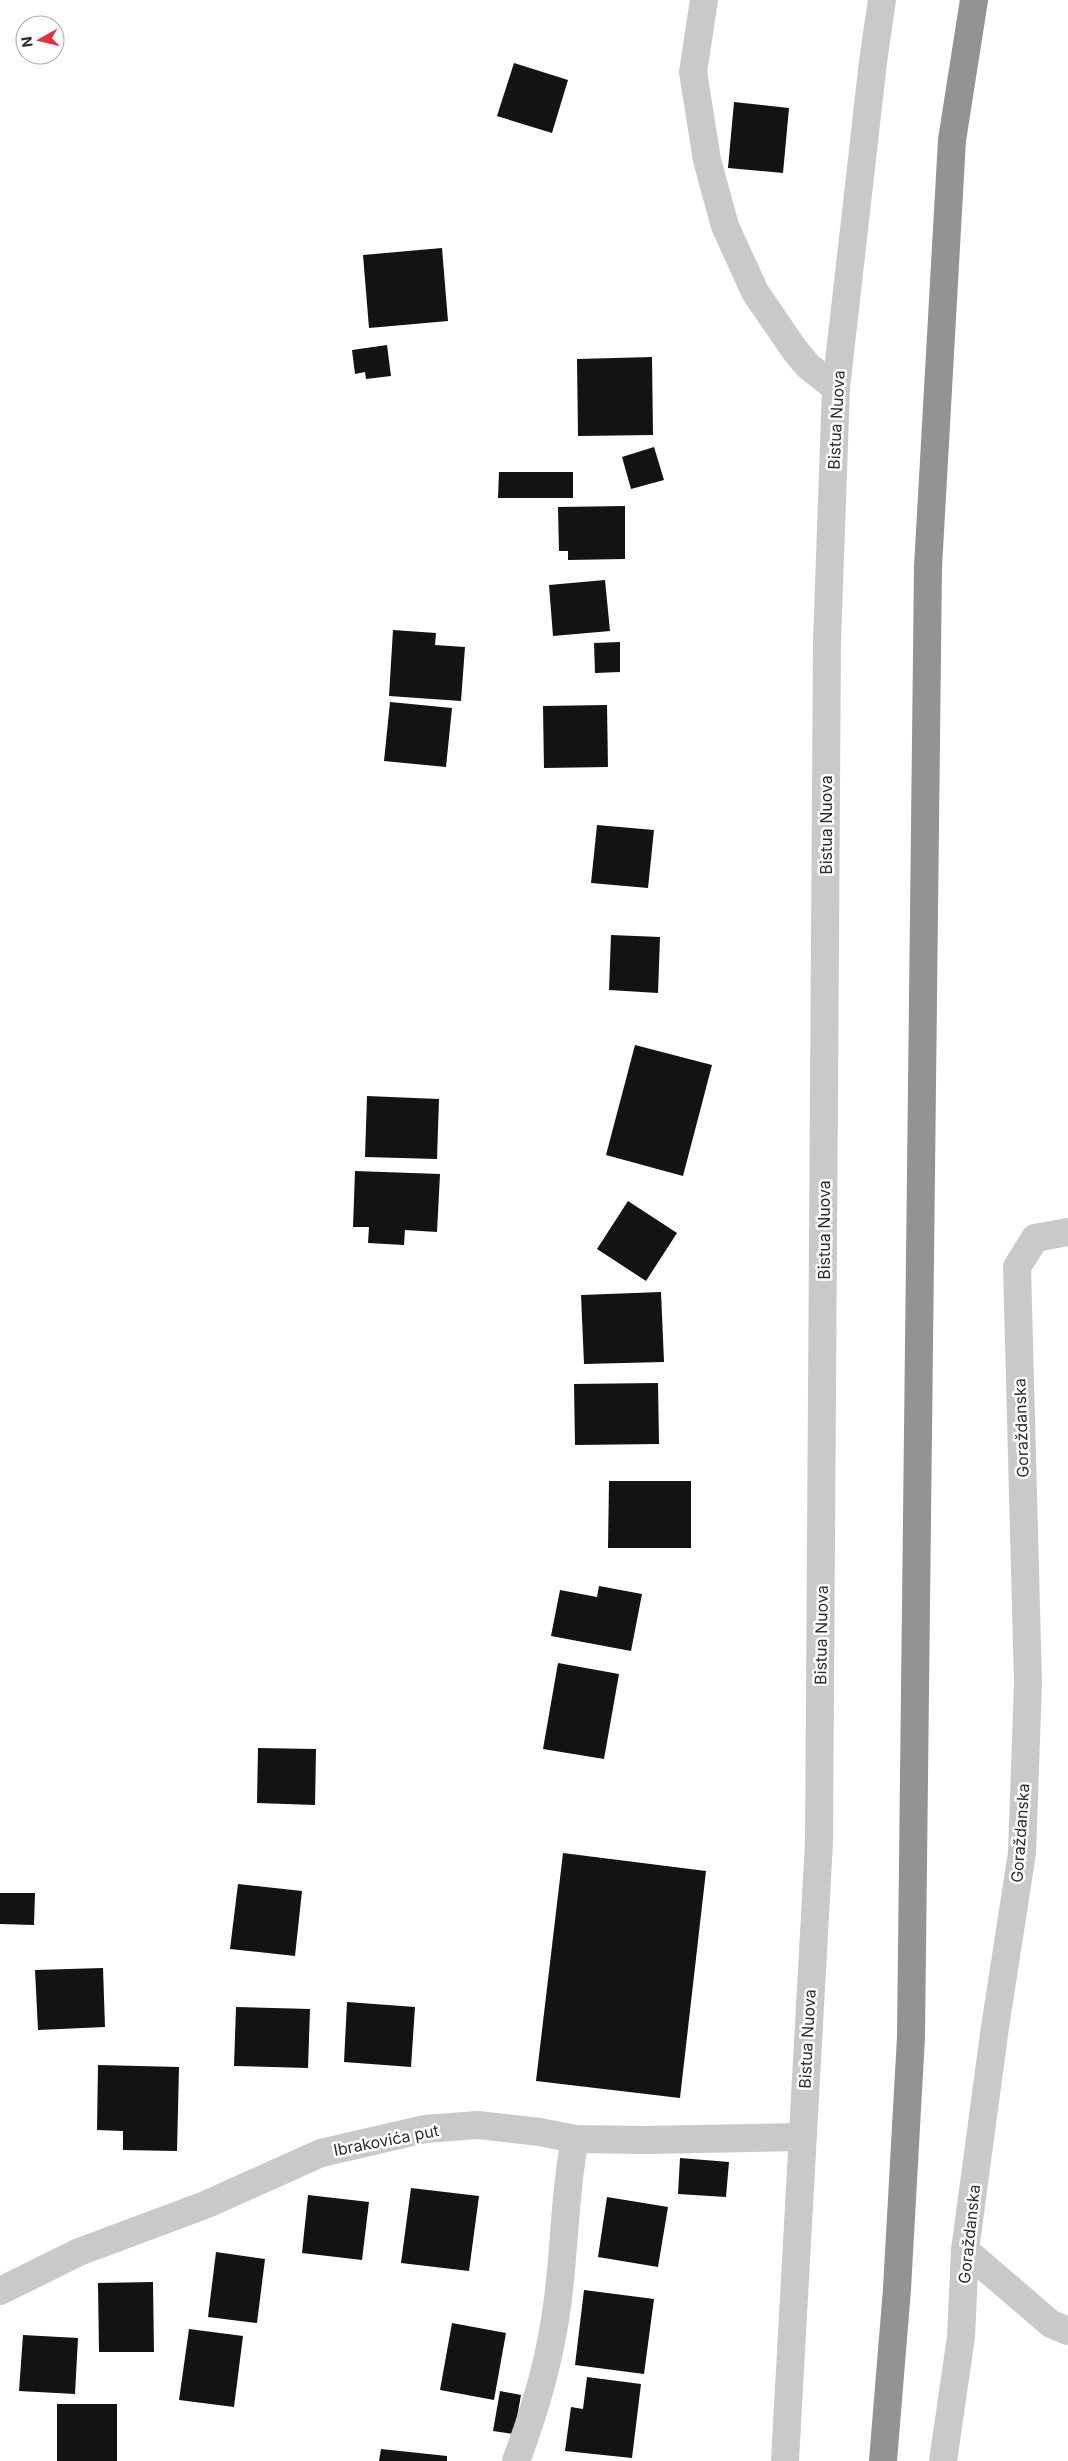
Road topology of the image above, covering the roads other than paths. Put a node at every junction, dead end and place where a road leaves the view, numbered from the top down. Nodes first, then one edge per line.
1 (704, 0) edge
2 (882, 0) edge
3 (974, 0) edge
4 (836, 388) junction
5 (1068, 1232) edge
6 (801, 2137) junction
7 (575, 2139) junction
8 (965, 2250) junction
9 (0, 2291) edge
10 (1068, 2332) edge
11 (516, 2461) edge
12 (785, 2461) edge
13 (883, 2461) edge
14 (943, 2461) edge

1 - 4 street
2 - 4 street, Bistua Nuova
3 - 13 highway
4 - 6 street, Bistua Nuova
5 - 8 street, Goraždanska
6 - 7 street, Ibrakovića put
6 - 12 street, Bistua Nuova
7 - 9 street, Ibrakovića put
7 - 11 street
8 - 10 street
8 - 14 street, Goraždanska

